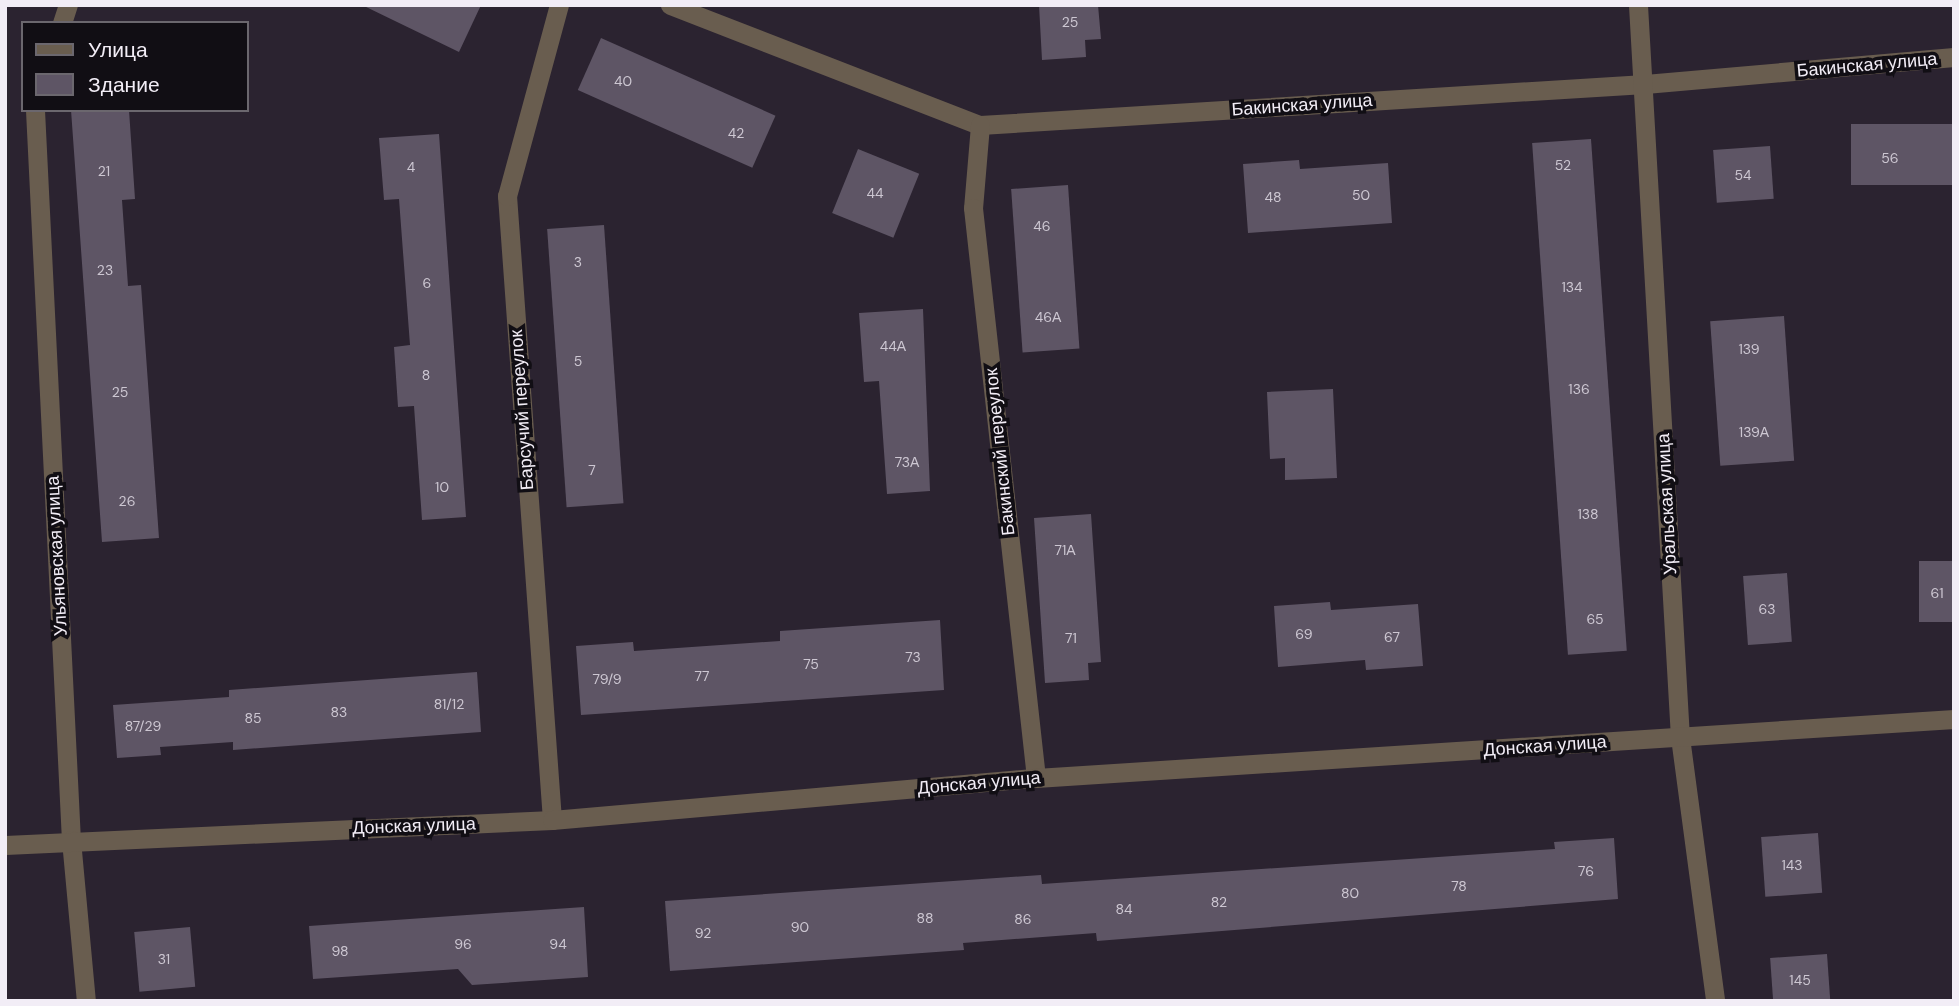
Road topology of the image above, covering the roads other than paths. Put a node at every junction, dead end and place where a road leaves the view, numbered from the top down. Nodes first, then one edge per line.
1 (559, 5) edge
2 (670, 5) edge
3 (1638, 5) edge
4 (1954, 57) edge
5 (1645, 84) junction
6 (35, 112) edge
7 (980, 125) junction
8 (1954, 719) edge
9 (1680, 737) junction
10 (1035, 778) junction
11 (552, 820) junction
12 (71, 840) junction
13 (5, 845) edge
14 (86, 1001) edge
15 (1715, 1001) edge

1 - 11 street, Барсучий переулок
2 - 7 street, Бакинская улица
3 - 5 street, Уральская улица
4 - 5 street, Бакинская улица
5 - 7 street, Бакинская улица
5 - 9 street, Уральская улица
6 - 12 street, Ульяновская улица
7 - 10 street, Бакинский переулок
8 - 9 street, Донская улица
9 - 10 street, Донская улица
9 - 15 street, Уральская улица
10 - 11 street, Донская улица
11 - 12 street, Донская улица
12 - 13 street, Донская улица
12 - 14 street, Ульяновская улица

